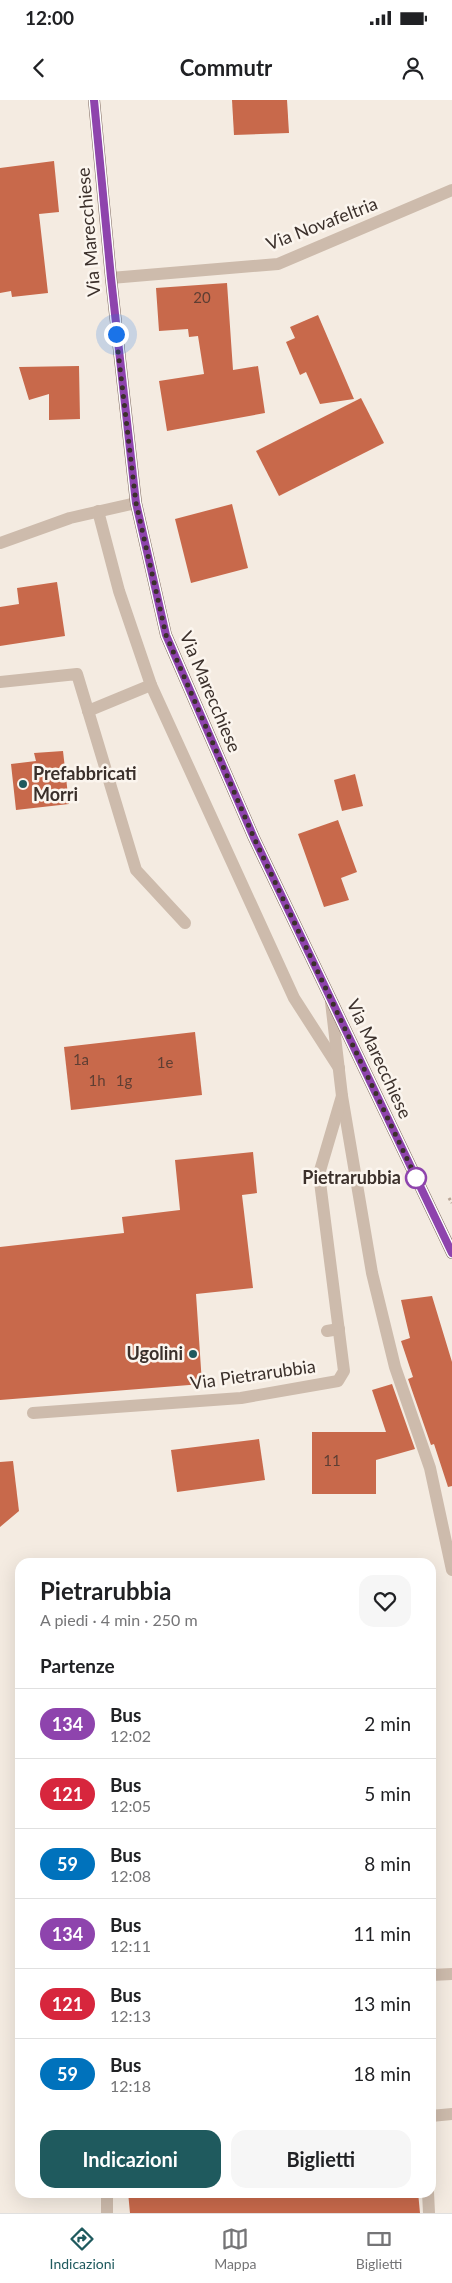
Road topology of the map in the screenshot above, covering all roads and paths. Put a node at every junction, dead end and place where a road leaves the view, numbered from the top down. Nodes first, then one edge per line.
1 (94, 100) edge
2 (452, 190) edge
3 (111, 278) junction
4 (136, 503) junction
5 (98, 512) junction
6 (0, 543) edge
7 (0, 682) edge
8 (151, 685) junction
9 (88, 711) junction
10 (186, 923) dead end
11 (331, 999) junction
12 (339, 1068) junction
13 (342, 1096) junction
14 (449, 1198) dead end
15 (452, 1203) edge
16 (452, 1253) edge
17 (33, 1413) dead end
18 (452, 1570) edge
19 (452, 1974) edge
20 (436, 1975) edge
21 (452, 2114) edge
22 (436, 2116) edge
23 (107, 2198) edge
24 (428, 2198) edge
25 (107, 2213) edge
26 (429, 2213) edge

1 - 3 main road, Via Marecchiese
2 - 3 street, Via Novafeltria
3 - 4 main road, Via Marecchiese
4 - 5 street
4 - 11 main road, Via Marecchiese
5 - 6 street
5 - 8 street
7 - 9 street
8 - 9 street
8 - 12 street
9 - 10 street
11 - 12 street, Via Pietrarubbia
11 - 16 main road, Via Marecchiese
12 - 13 street, Via Pietrarubbia
13 - 17 street, Via Pietrarubbia
13 - 18 street, Via Pietrarubbia
14 - 15 path
19 - 20 street
21 - 22 street
23 - 25 street
24 - 26 street

